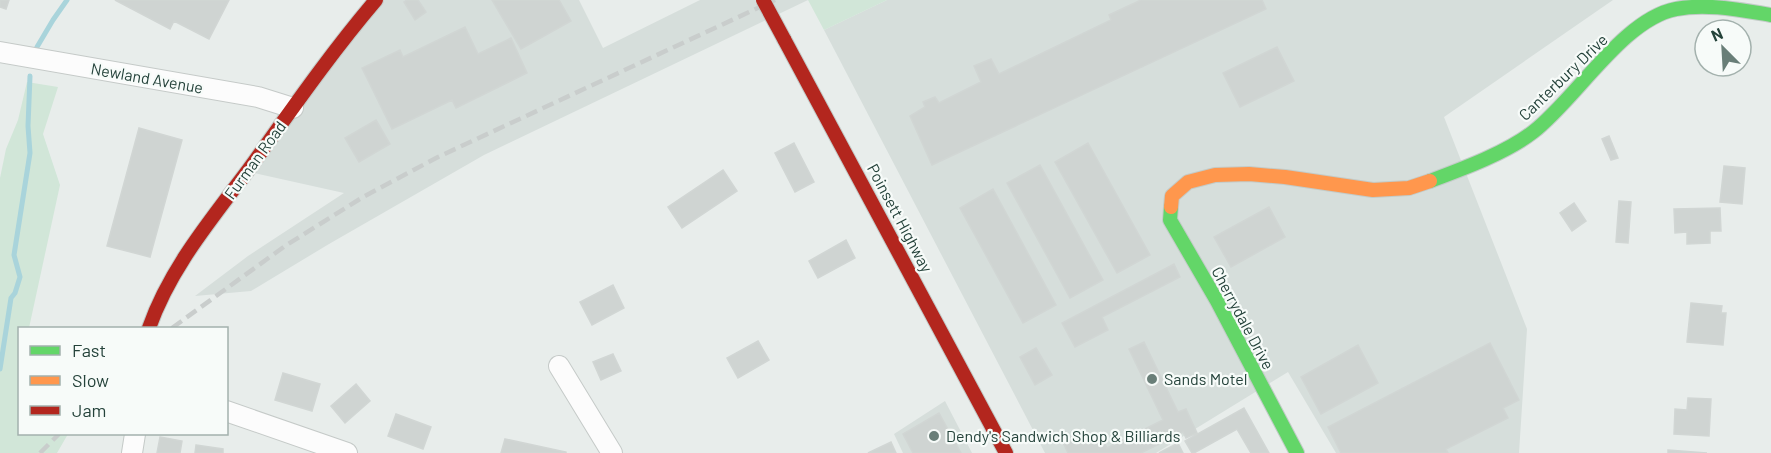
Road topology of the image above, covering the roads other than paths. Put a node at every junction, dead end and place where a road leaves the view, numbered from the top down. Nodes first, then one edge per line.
1 (376, 0) edge
2 (763, 0) edge
3 (1771, 15) edge
4 (0, 52) edge
5 (293, 108) junction
6 (1171, 197) joint
7 (149, 327) edge
8 (559, 366) dead end
9 (228, 412) edge
10 (135, 435) edge
11 (132, 453) edge
12 (347, 453) edge
13 (612, 453) edge
14 (1006, 453) edge
15 (1297, 453) edge

1 - 5 main road, Furman Road
2 - 14 main road, Poinsett Highway, bridge
3 - 6 main road, Canterbury Drive
4 - 5 street, Newland Avenue
5 - 7 main road, Furman Road
6 - 15 main road, Cherrydale Drive
8 - 13 street
9 - 12 street
10 - 11 street

